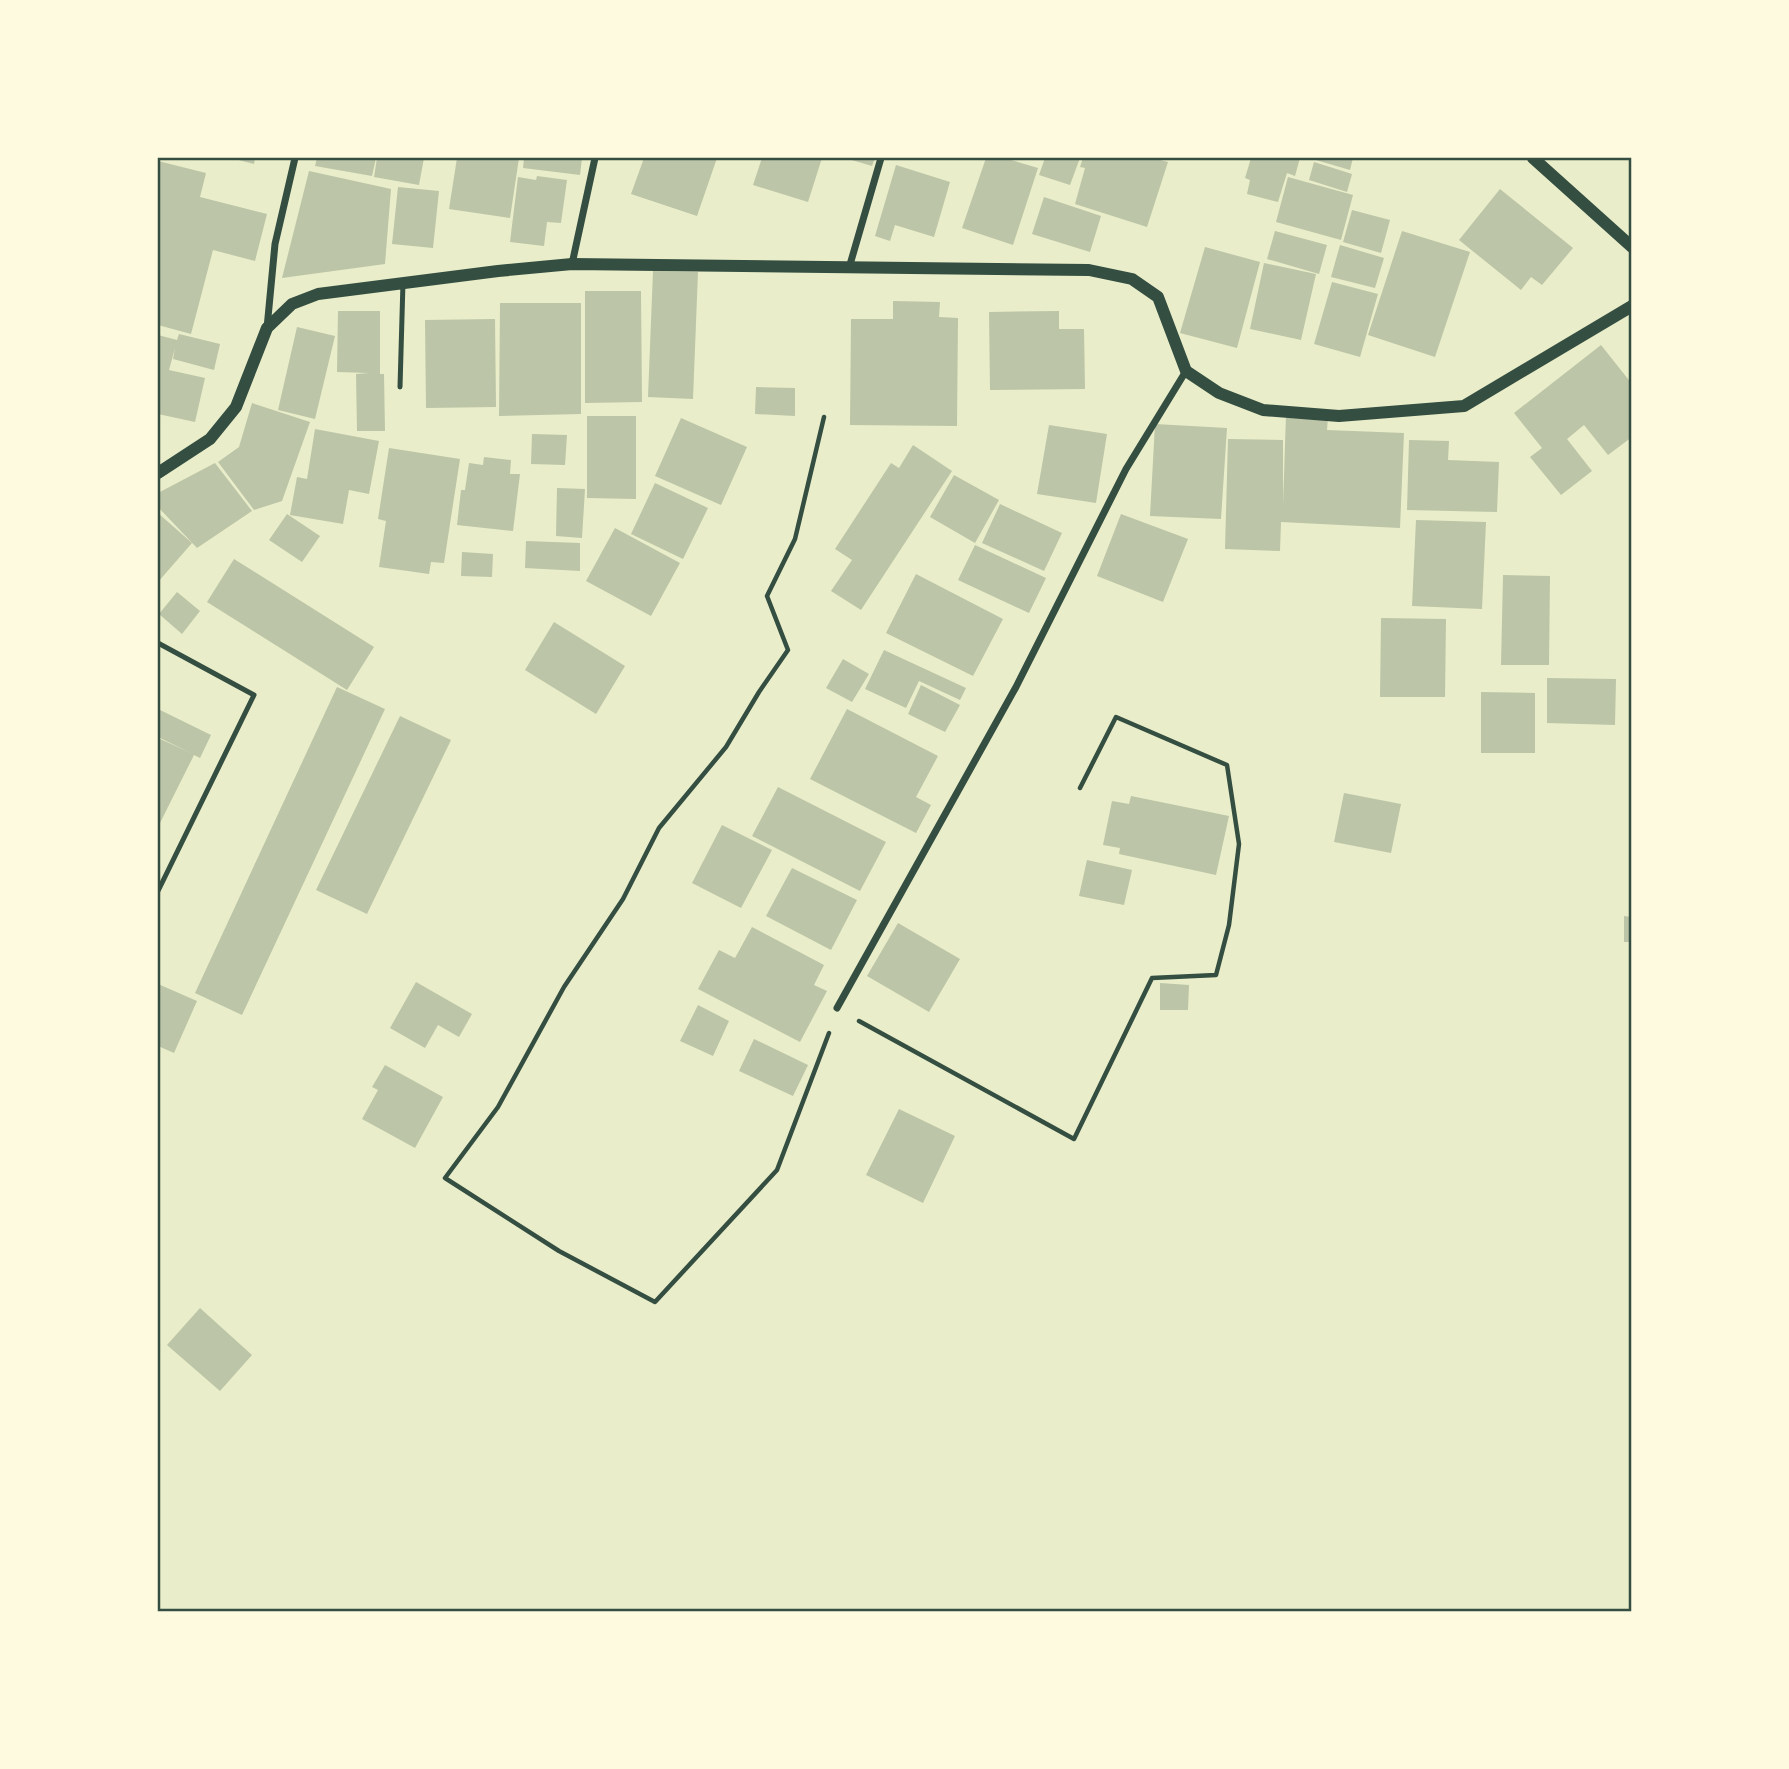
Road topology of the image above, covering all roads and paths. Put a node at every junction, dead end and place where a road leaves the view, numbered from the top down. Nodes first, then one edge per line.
1 (296, 158) edge
2 (595, 158) edge
3 (881, 158) edge
4 (1533, 158) edge
5 (1632, 247) edge
6 (572, 264) junction
7 (849, 268) junction
8 (403, 282) junction
9 (1632, 306) edge
10 (267, 328) junction
11 (1186, 371) junction
12 (400, 387) dead end
13 (824, 416) dead end
14 (158, 473) edge
15 (158, 643) edge
16 (1080, 788) dead end
17 (158, 891) edge
18 (837, 1008) junction

1 - 10 street
2 - 6 street
3 - 7 street
4 - 5 street
6 - 7 street
6 - 8 street
7 - 11 street
8 - 10 street
8 - 12 lane
9 - 11 street
10 - 14 street
11 - 18 street
13 - 18 path
15 - 17 lane
16 - 18 path

